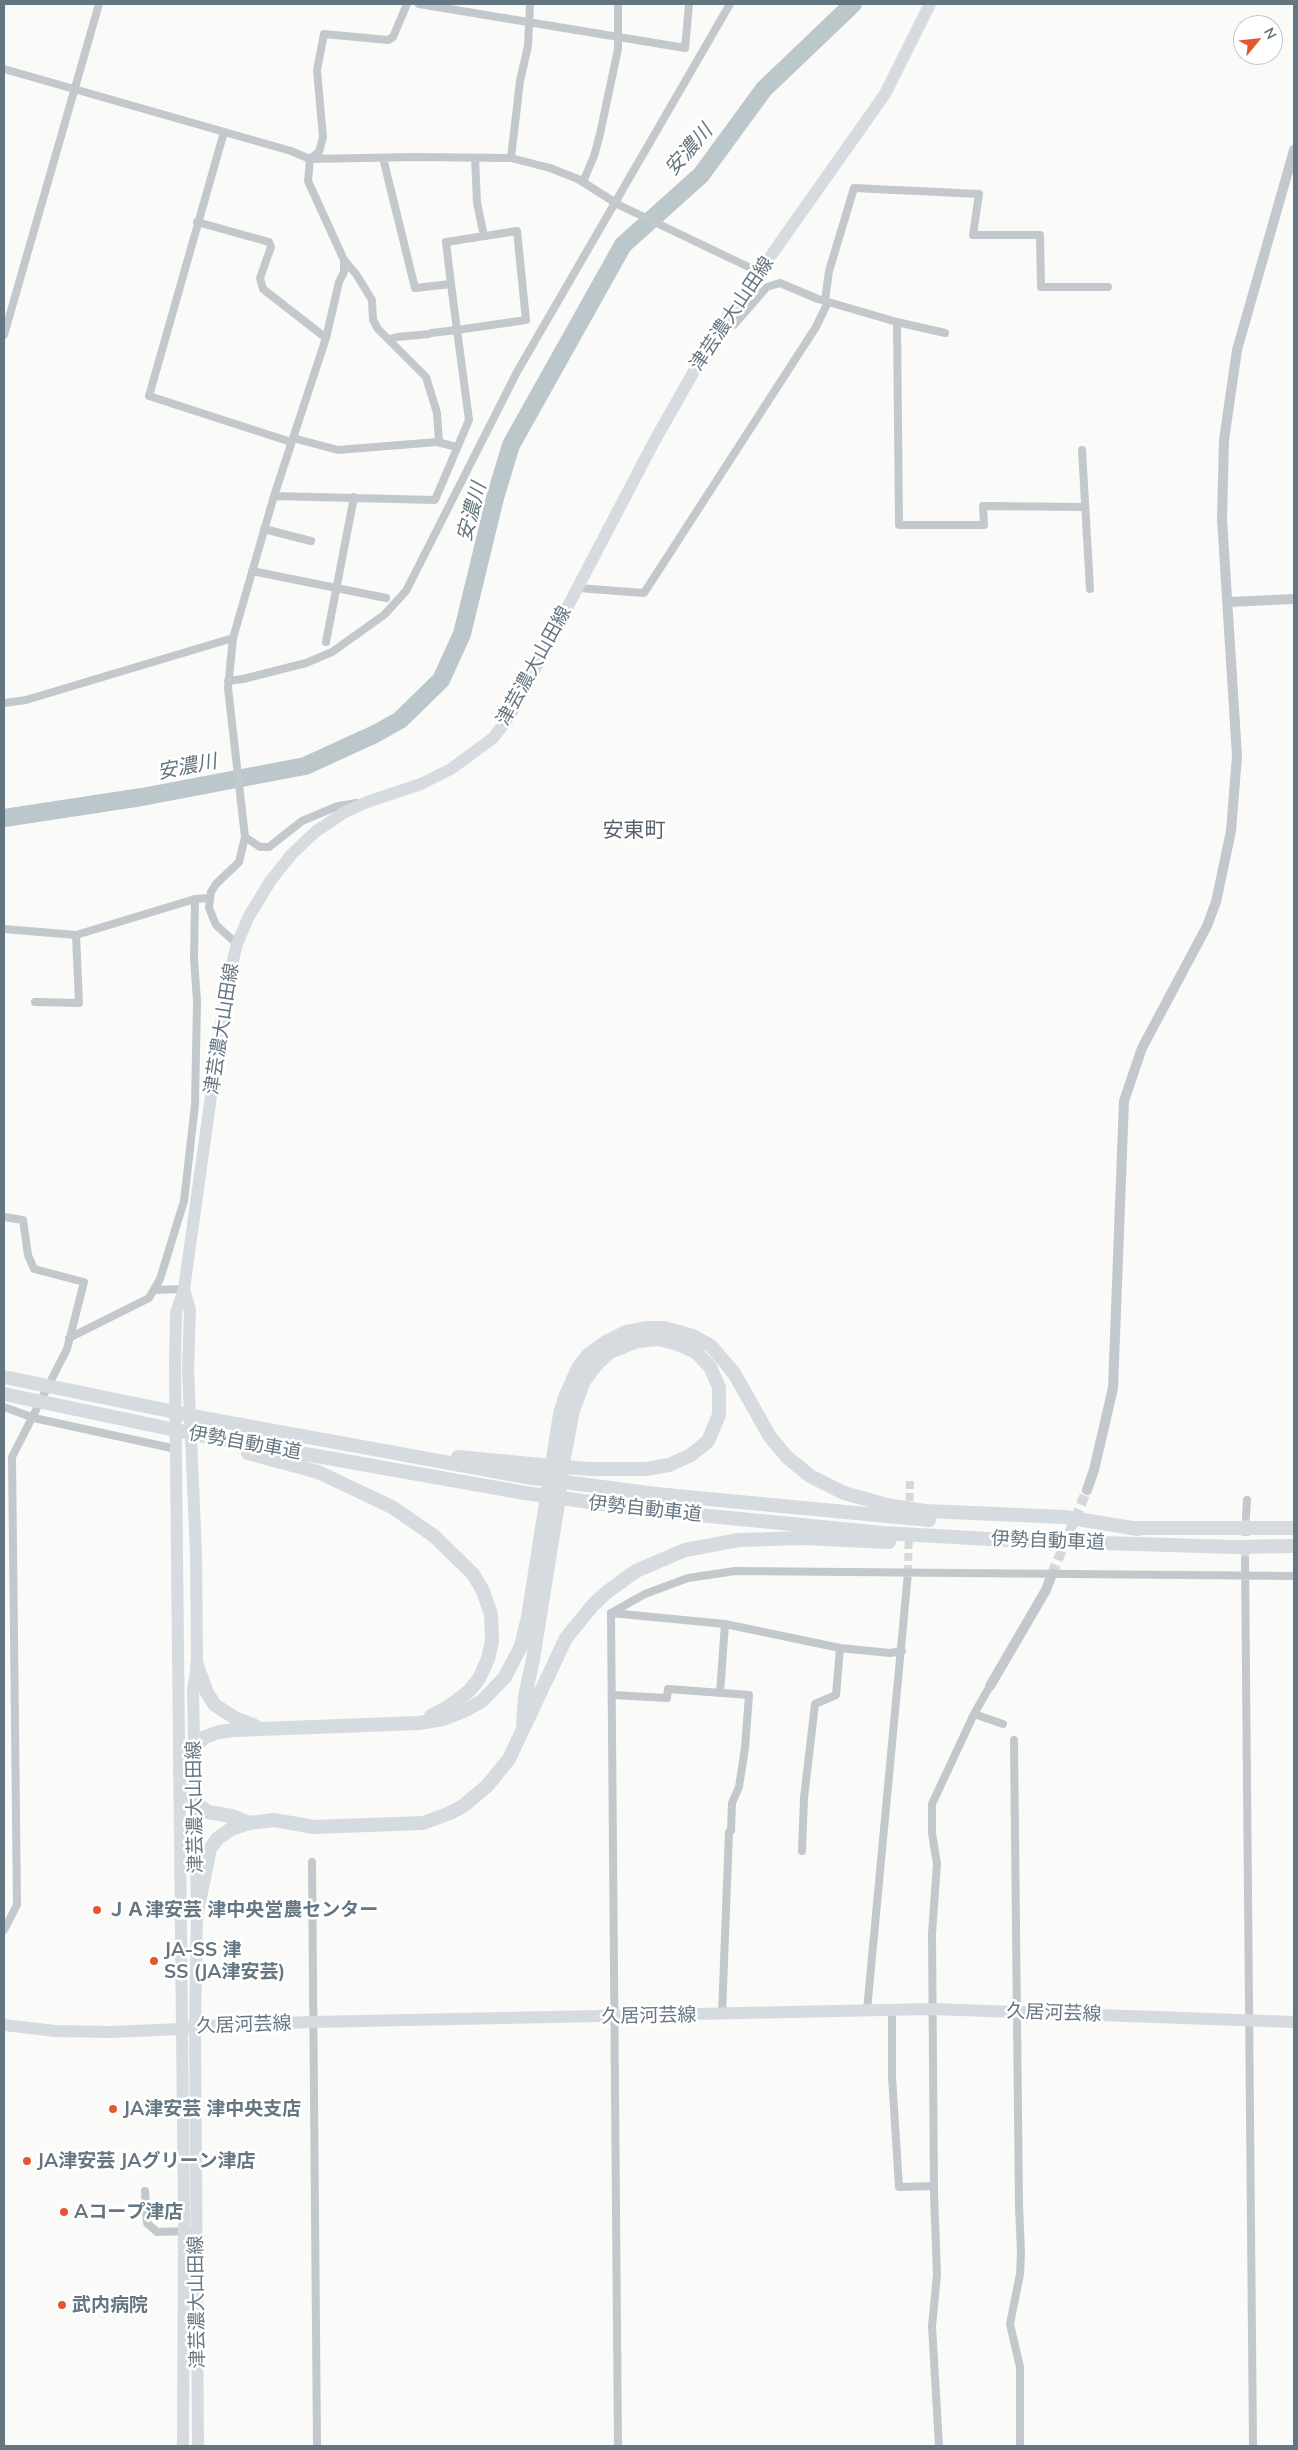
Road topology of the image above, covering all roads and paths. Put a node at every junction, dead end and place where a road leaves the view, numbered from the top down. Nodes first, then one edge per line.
1 (99, 4) edge
2 (407, 4) edge
3 (419, 4) edge
4 (530, 4) edge
5 (618, 4) edge
6 (689, 4) edge
7 (730, 4) edge
8 (930, 4) edge
9 (530, 23) junction
10 (619, 37) junction
11 (4, 69) edge
12 (75, 89) junction
13 (224, 132) junction
14 (1294, 150) edge
15 (383, 158) junction
16 (475, 158) junction
17 (511, 158) junction
18 (310, 159) junction
19 (583, 182) junction
20 (616, 204) junction
21 (198, 222) junction
22 (484, 236) junction
23 (344, 260) junction
24 (755, 270) junction
25 (451, 284) junction
26 (1108, 287) dead end
27 (826, 301) junction
28 (897, 322) junction
29 (722, 324) junction
30 (457, 330) junction
31 (945, 333) dead end
32 (4, 335) edge
33 (326, 338) junction
34 (390, 339) junction
35 (292, 440) junction
36 (439, 442) junction
37 (457, 447) junction
38 (1082, 450) dead end
39 (274, 496) junction
40 (354, 497) junction
41 (1085, 507) junction
42 (264, 529) junction
43 (310, 541) dead end
44 (252, 571) junction
45 (337, 587) junction
46 (578, 588) junction
47 (1090, 589) dead end
48 (386, 598) dead end
49 (1294, 599) edge
50 (1228, 602) junction
51 (232, 638) junction
52 (326, 642) dead end
53 (228, 684) junction
54 (4, 703) edge
55 (367, 802) junction
56 (244, 837) junction
57 (210, 895) junction
58 (195, 899) junction
59 (4, 929) edge
60 (76, 935) junction
61 (237, 944) junction
62 (35, 1002) dead end
63 (195, 1105) junction
64 (210, 1108) junction
65 (4, 1217) edge
66 (184, 1289) junction
67 (154, 1290) junction
68 (70, 1338) junction
69 (4, 1377) edge
70 (5, 1398) edge
71 (34, 1418) junction
72 (205, 1440) junction
73 (360, 1448) junction
74 (176, 1450) junction
75 (1087, 1490) tunnel mouth
76 (1247, 1500) dead end
77 (1246, 1516) tunnel mouth
78 (1294, 1528) edge
79 (1138, 1529) junction
80 (1007, 1540) junction
81 (1294, 1546) edge
82 (4, 1552) edge
83 (13, 1552) junction
84 (1245, 1560) tunnel mouth
85 (908, 1573) junction
86 (1052, 1574) junction
87 (1294, 1576) edge
88 (1244, 1577) junction
89 (612, 1613) junction
90 (725, 1624) junction
91 (840, 1648) junction
92 (902, 1651) junction
93 (196, 1665) junction
94 (990, 1686) joint
95 (720, 1693) junction
96 (613, 1695) junction
97 (974, 1714) junction
98 (419, 1722) junction
99 (1003, 1724) dead end
100 (260, 1728) junction
101 (522, 1735) junction
102 (1014, 1740) dead end
103 (194, 1747) junction
104 (180, 1772) junction
105 (194, 1802) junction
106 (250, 1823) junction
107 (802, 1850) dead end
108 (312, 1862) dead end
109 (196, 1912) junction
110 (4, 1930) edge
111 (932, 2009) junction
112 (867, 2010) junction
113 (892, 2010) junction
114 (1018, 2012) junction
115 (722, 2014) junction
116 (615, 2017) junction
117 (1248, 2020) junction
118 (314, 2022) junction
119 (1294, 2022) edge
120 (4, 2024) edge
121 (195, 2026) junction
122 (181, 2029) junction
123 (934, 2186) junction
124 (145, 2191) dead end
125 (190, 2231) junction
126 (183, 2446) edge
127 (198, 2446) edge
128 (317, 2446) edge
129 (618, 2446) edge
130 (939, 2446) edge
131 (1020, 2446) edge
132 (1253, 2446) edge

1 - 12 street
2 - 18 street
3 - 9 street
4 - 9 street
5 - 10 street
6 - 10 street
7 - 20 street
8 - 24 main road, 津芸濃大山田線
9 - 10 street
9 - 17 street
10 - 19 street
11 - 12 street
12 - 13 street
12 - 32 street
13 - 18 street
13 - 21 street
14 - 50 street
15 - 16 street
15 - 18 street
15 - 25 street
16 - 17 street
16 - 22 street
17 - 19 street
18 - 23 street
19 - 20 street
20 - 24 street
20 - 53 street
21 - 33 street
21 - 35 street
22 - 25 street
22 - 30 street
23 - 33 street
23 - 34 street
24 - 29 main road, 津芸濃大山田線
25 - 30 street
26 - 27 street
27 - 28 street
27 - 29 street
27 - 46 street
28 - 31 street
28 - 41 street
29 - 46 main road, 津芸濃大山田線
30 - 34 street
30 - 37 street
33 - 35 street
34 - 36 street
35 - 36 street
35 - 39 street
36 - 37 street
37 - 40 street
38 - 41 street
39 - 40 street
39 - 42 street
40 - 45 street
41 - 47 street
42 - 43 street
42 - 44 street
44 - 45 street
44 - 51 street
45 - 48 street
45 - 52 street
46 - 55 main road, 津芸濃大山田線
49 - 50 street
50 - 75 street
51 - 53 street
51 - 54 street
53 - 56 street
55 - 56 street
55 - 61 main road, 津芸濃大山田線
56 - 57 street
57 - 58 street
57 - 61 street
58 - 60 street
58 - 63 street
59 - 60 street
60 - 62 street
61 - 64 main road, 津芸濃大山田線
63 - 64 street
63 - 67 street
64 - 66 main road, 津芸濃大山田線
65 - 68 street
66 - 67 street
66 - 74 main road, 津芸濃大山田線
66 - 93 main road, 津芸濃大山田線
67 - 68 street
68 - 71 street
69 - 73 highway, 伊勢自動車道
70 - 71 street
70 - 72 highway
71 - 74 street
71 - 83 street
72 - 80 highway, 伊勢自動車道
72 - 98 highway
73 - 79 highway, 伊勢自動車道
73 - 101 highway
74 - 104 main road, 津芸濃大山田線
76 - 77 street
78 - 79 highway, 伊勢自動車道
79 - 98 highway
80 - 81 highway, 伊勢自動車道
80 - 101 highway
82 - 83 street
83 - 110 street
84 - 88 street
85 - 86 street
85 - 89 street
85 - 92 street
86 - 88 street
86 - 94 street
87 - 88 street
88 - 117 street
89 - 90 street
89 - 96 street
90 - 91 street
90 - 95 street
91 - 92 street
91 - 107 street
92 - 112 street
93 - 100 highway
93 - 103 main road, 津芸濃大山田線
94 - 97 street
95 - 96 street
95 - 115 street
96 - 116 street
97 - 99 street
97 - 111 street
98 - 100 highway
100 - 103 highway
101 - 106 highway
102 - 114 street
103 - 104 highway
103 - 105 main road, 津芸濃大山田線
104 - 105 highway
104 - 122 main road, 津芸濃大山田線
105 - 106 highway
105 - 109 main road, 津芸濃大山田線
106 - 109 highway
108 - 118 street
109 - 121 main road, 津芸濃大山田線
111 - 113 main road, 久居河芸線
111 - 114 main road, 久居河芸線
111 - 123 street
112 - 113 main road, 久居河芸線
112 - 115 main road, 久居河芸線
113 - 123 street
114 - 117 main road, 久居河芸線
114 - 131 street
115 - 116 main road, 久居河芸線
116 - 118 main road, 久居河芸線
116 - 129 street
117 - 119 main road, 久居河芸線
117 - 132 street
118 - 121 main road, 久居河芸線
118 - 128 street
120 - 122 main road, 久居河芸線
121 - 122 main road, 久居河芸線
121 - 125 main road, 津芸濃大山田線
122 - 125 main road, 津芸濃大山田線
123 - 130 street
124 - 125 street
125 - 126 main road, 津芸濃大山田線
125 - 127 main road, 津芸濃大山田線

